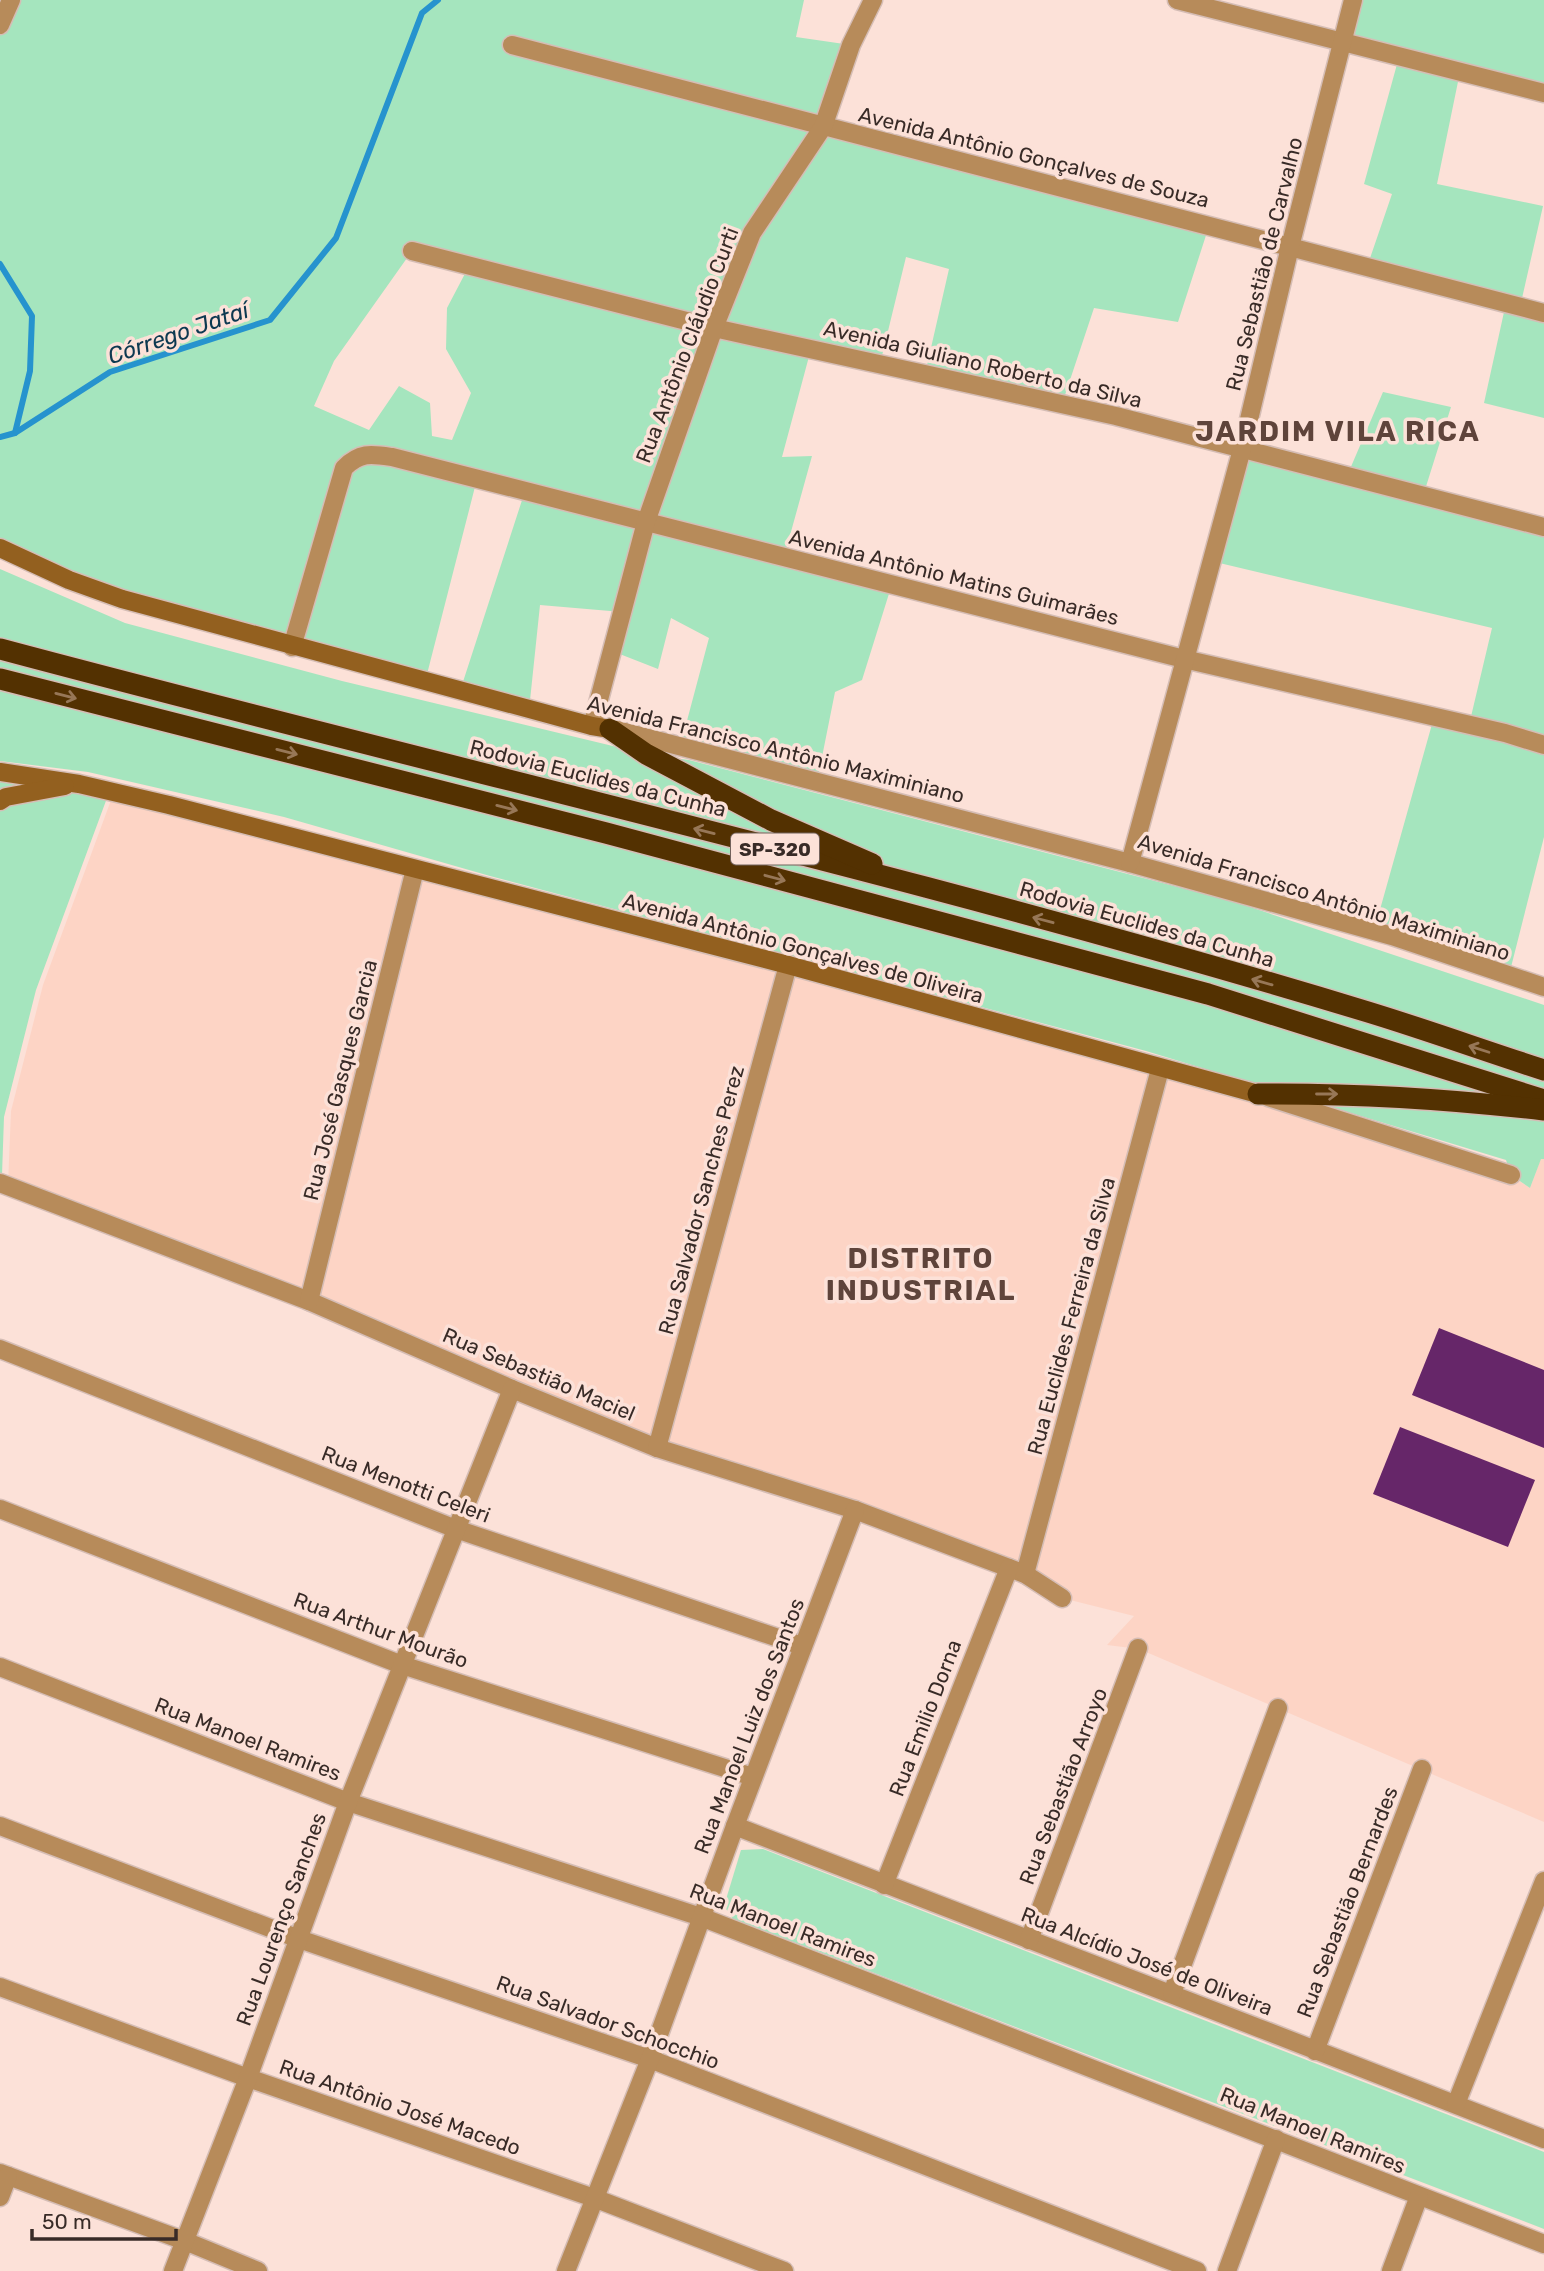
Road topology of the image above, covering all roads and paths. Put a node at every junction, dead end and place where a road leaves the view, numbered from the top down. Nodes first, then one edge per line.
1 (11, 0) edge
2 (873, 0) edge
3 (1177, 0) edge
4 (1353, 0) edge
5 (0, 25) edge
6 (1344, 43) junction
7 (512, 45) dead end
8 (1544, 93) edge
9 (823, 127) junction
10 (1290, 247) junction
11 (412, 251) dead end
12 (1544, 313) edge
13 (714, 328) junction
14 (1242, 449) junction
15 (646, 522) junction
16 (1544, 527) edge
17 (0, 548) edge
18 (292, 647) junction
19 (0, 649) edge
20 (1184, 659) junction
21 (0, 679) edge
22 (601, 727) junction
23 (1544, 745) edge
24 (0, 772) edge
25 (79, 784) junction
26 (0, 801) edge
27 (1130, 863) junction
28 (415, 869) junction
29 (908, 882) junction
30 (788, 965) junction
31 (1544, 987) edge
32 (1160, 1069) junction
33 (1544, 1070) edge
34 (1258, 1094) junction
35 (1544, 1100) edge
36 (1544, 1110) edge
37 (1511, 1175) dead end
38 (0, 1183) edge
39 (309, 1301) junction
40 (0, 1349) edge
41 (512, 1389) junction
42 (657, 1448) junction
43 (0, 1509) edge
44 (855, 1510) junction
45 (456, 1529) junction
46 (1017, 1571) junction
47 (1062, 1598) dead end
48 (802, 1646) junction
49 (1139, 1648) dead end
50 (402, 1665) junction
51 (0, 1667) edge
52 (1278, 1709) dead end
53 (1422, 1769) dead end
54 (753, 1777) junction
55 (348, 1802) junction
56 (0, 1826) edge
57 (735, 1826) junction
58 (1544, 1881) edge
59 (884, 1885) junction
60 (701, 1917) junction
61 (299, 1939) junction
62 (1029, 1940) junction
63 (0, 1987) edge
64 (1172, 1993) junction
65 (1315, 2051) junction
66 (650, 2059) junction
67 (248, 2078) junction
68 (1456, 2104) junction
69 (1276, 2138) junction
70 (1544, 2138) edge
71 (4, 2174) edge
72 (1419, 2196) junction
73 (0, 2197) edge
74 (594, 2198) junction
75 (185, 2241) junction
76 (1544, 2244) edge
77 (173, 2271) edge
78 (258, 2271) edge
79 (566, 2271) edge
80 (785, 2271) edge
81 (1197, 2271) edge
82 (1227, 2271) edge
83 (1391, 2271) edge

1 - 5 street
2 - 9 street, Rua Antônio Cláudio Curti
3 - 6 street
4 - 6 street, Rua Sebastião de Carvalho
6 - 8 street
6 - 10 street, Rua Sebastião de Carvalho
7 - 9 street, Avenida Antônio Gonçalves de Souza
9 - 10 street, Avenida Antônio Gonçalves de Souza
9 - 13 street, Rua Antônio Cláudio Curti
10 - 12 street, Avenida Antônio Gonçalves de Souza
10 - 14 street, Rua Sebastião de Carvalho
11 - 13 street, Avenida Giuliano Roberto da Silva
13 - 14 street, Avenida Giuliano Roberto da Silva
13 - 15 street, Rua Antônio Cláudio Curti
14 - 16 street, Avenida Giuliano Roberto da Silva
14 - 20 street, Rua Sebastião de Carvalho
15 - 18 street, Avenida Antônio Matins Guimarães
15 - 20 street, Avenida Antônio Matins Guimarães
15 - 22 street, Rua Antônio Cláudio Curti
17 - 18 main road, Avenida Francisco Antônio Maximiniano
18 - 22 main road, Avenida Francisco Antônio Maximiniano
29 -> 19 highway, Rodovia Euclides da Cunha / SP-320
20 - 23 street, Avenida Antônio Matins Guimarães
20 - 27 street, Rua Sebastião de Carvalho
21 -> 35 highway, SP-320
22 - 27 street, Avenida Francisco Antônio Maximiniano
22 - 29 highway
24 - 25 main road, Avenida Antônio Gonçalves de Oliveira
25 - 26 main road, Avenida Antônio Gonçalves de Oliveira
25 - 28 main road, Avenida Antônio Gonçalves de Oliveira
27 - 31 street, Avenida Francisco Antônio Maximiniano
28 - 30 main road, Avenida Antônio Gonçalves de Oliveira
28 - 39 street, Rua José Gasques Garcia
33 -> 29 highway, Rodovia Euclides da Cunha / SP-320
30 - 32 main road, Avenida Antônio Gonçalves de Oliveira
30 - 42 street, Rua Salvador Sanches Perez
32 - 34 main road, Avenida Antônio Gonçalves de Oliveira
32 - 46 street, Rua Euclides Ferreira da Silva
34 -> 36 highway
34 - 37 street, Avenida Antônio Gonçalves de Oliveira
38 - 39 street, Rua Sebastião Maciel
39 - 41 street, Rua Sebastião Maciel
40 - 45 street, Rua Menotti Celeri
41 - 42 street, Rua Sebastião Maciel
41 - 45 street, Rua Lourenço Sanches
42 - 44 street, Rua Sebastião Maciel
43 - 50 street, Rua Arthur Mourão
44 - 46 street, Rua Sebastião Maciel
44 - 48 street, Rua Manoel Luiz dos Santos
45 - 48 street, Rua Menotti Celeri
45 - 50 street, Rua Lourenço Sanches
46 - 47 street, Rua Sebastião Maciel
46 - 59 street, Rua Emilio Dorna
48 - 54 street, Rua Manoel Luiz dos Santos
49 - 62 street, Rua Sebastião Arroyo
50 - 54 street, Rua Arthur Mourão
50 - 55 street, Rua Lourenço Sanches
51 - 55 street, Rua Manoel Ramires
52 - 64 street
53 - 65 street, Rua Sebastião Bernardes
54 - 57 street, Rua Manoel Luiz dos Santos
55 - 60 street, Rua Manoel Ramires
55 - 61 street, Rua Lourenço Sanches
56 - 61 street, Rua Salvador Schocchio
57 - 59 street, Rua Alcídio José de Oliveira
57 - 60 street, Rua Manoel Luiz dos Santos
58 - 68 street
59 - 62 street, Rua Alcídio José de Oliveira
60 - 66 street, Rua Manoel Luiz dos Santos
60 - 69 street, Rua Manoel Ramires
61 - 66 street, Rua Salvador Schocchio
61 - 67 street, Rua Lourenço Sanches
62 - 64 street, Rua Alcídio José de Oliveira
63 - 67 street, Rua Antônio José Macedo
64 - 65 street, Rua Alcídio José de Oliveira
65 - 68 street, Rua Alcídio José de Oliveira
66 - 74 street, Rua Manoel Luiz dos Santos
66 - 81 street, Rua Salvador Schocchio
67 - 74 street, Rua Antônio José Macedo
67 - 75 street, Rua Lourenço Sanches
68 - 70 street, Rua Alcídio José de Oliveira
69 - 72 street, Rua Manoel Ramires
69 - 82 street
71 - 73 street
71 - 75 street
72 - 76 street, Rua Manoel Ramires
72 - 83 street
74 - 79 street, Rua Manoel Luiz dos Santos
74 - 80 street, Rua Antônio José Macedo
75 - 77 street, Rua Lourenço Sanches
75 - 78 street

